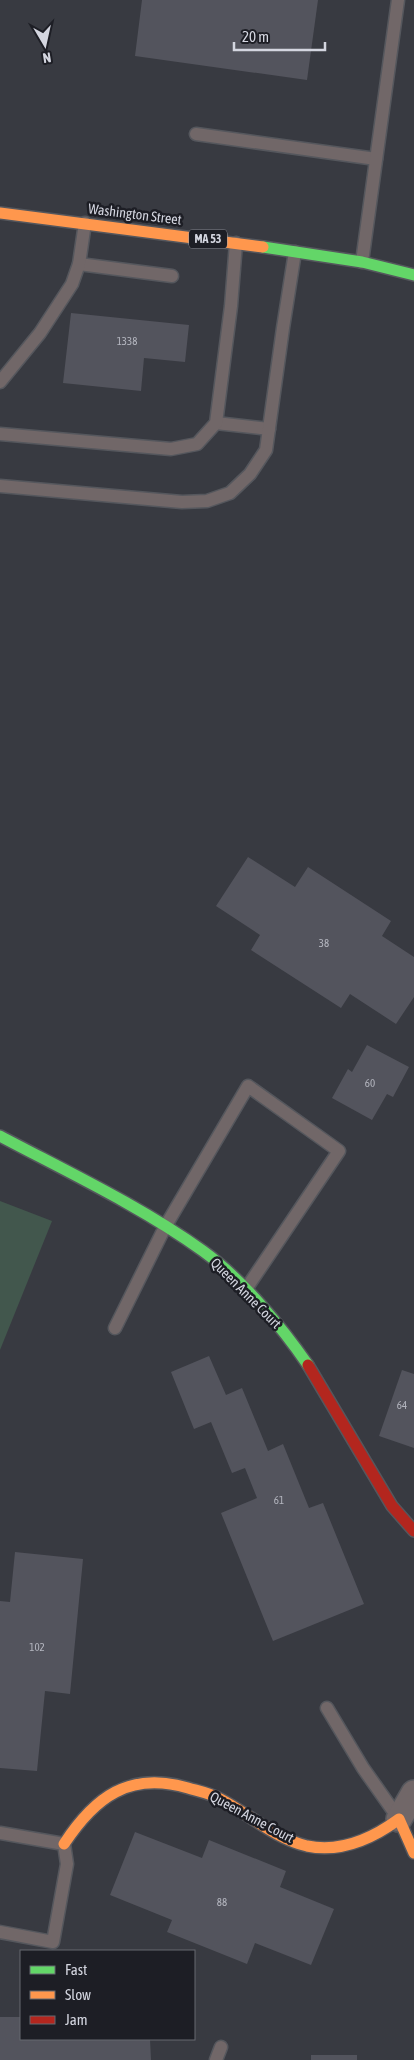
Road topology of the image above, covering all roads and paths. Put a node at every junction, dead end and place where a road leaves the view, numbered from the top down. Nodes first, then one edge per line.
1 (398, 0) edge
2 (196, 134) dead end
3 (376, 159) junction
4 (0, 213) edge
5 (86, 223) junction
6 (236, 242) junction
7 (295, 252) junction
8 (362, 262) junction
9 (78, 264) junction
10 (414, 274) edge
11 (172, 276) dead end
12 (0, 382) edge
13 (216, 423) junction
14 (269, 429) junction
15 (0, 434) edge
16 (0, 486) edge
17 (0, 1136) edge
18 (165, 1227) junction
19 (246, 1289) junction
20 (115, 1328) dead end
21 (414, 1532) edge
22 (327, 1708) dead end
23 (414, 1793) edge
24 (399, 1819) junction
25 (0, 1833) edge
26 (64, 1844) junction
27 (414, 1853) edge
28 (0, 1932) edge
29 (221, 2048) dead end
30 (216, 2060) edge

1 - 3 lane
2 - 3 lane
3 - 8 lane
4 - 5 street, Washington Street / MA 53
5 - 6 street, Washington Street / MA 53
5 - 9 lane
6 - 7 street, Washington Street / MA 53
6 - 13 lane
7 - 8 street, Washington Street / MA 53
7 - 14 lane
8 - 10 street, Washington Street / MA 53
9 - 11 lane
9 - 12 lane
13 - 14 lane
13 - 15 lane
14 - 16 lane
17 - 18 street, Queen Anne Court
18 - 19 street, Queen Anne Court
18 - 19 lane
18 - 20 lane
19 - 21 street, Queen Anne Court
22 - 24 lane
23 - 24 street, Queen Anne Court
24 - 26 street, Queen Anne Court
24 - 27 street
25 - 26 lane
26 - 28 lane
29 - 30 lane

